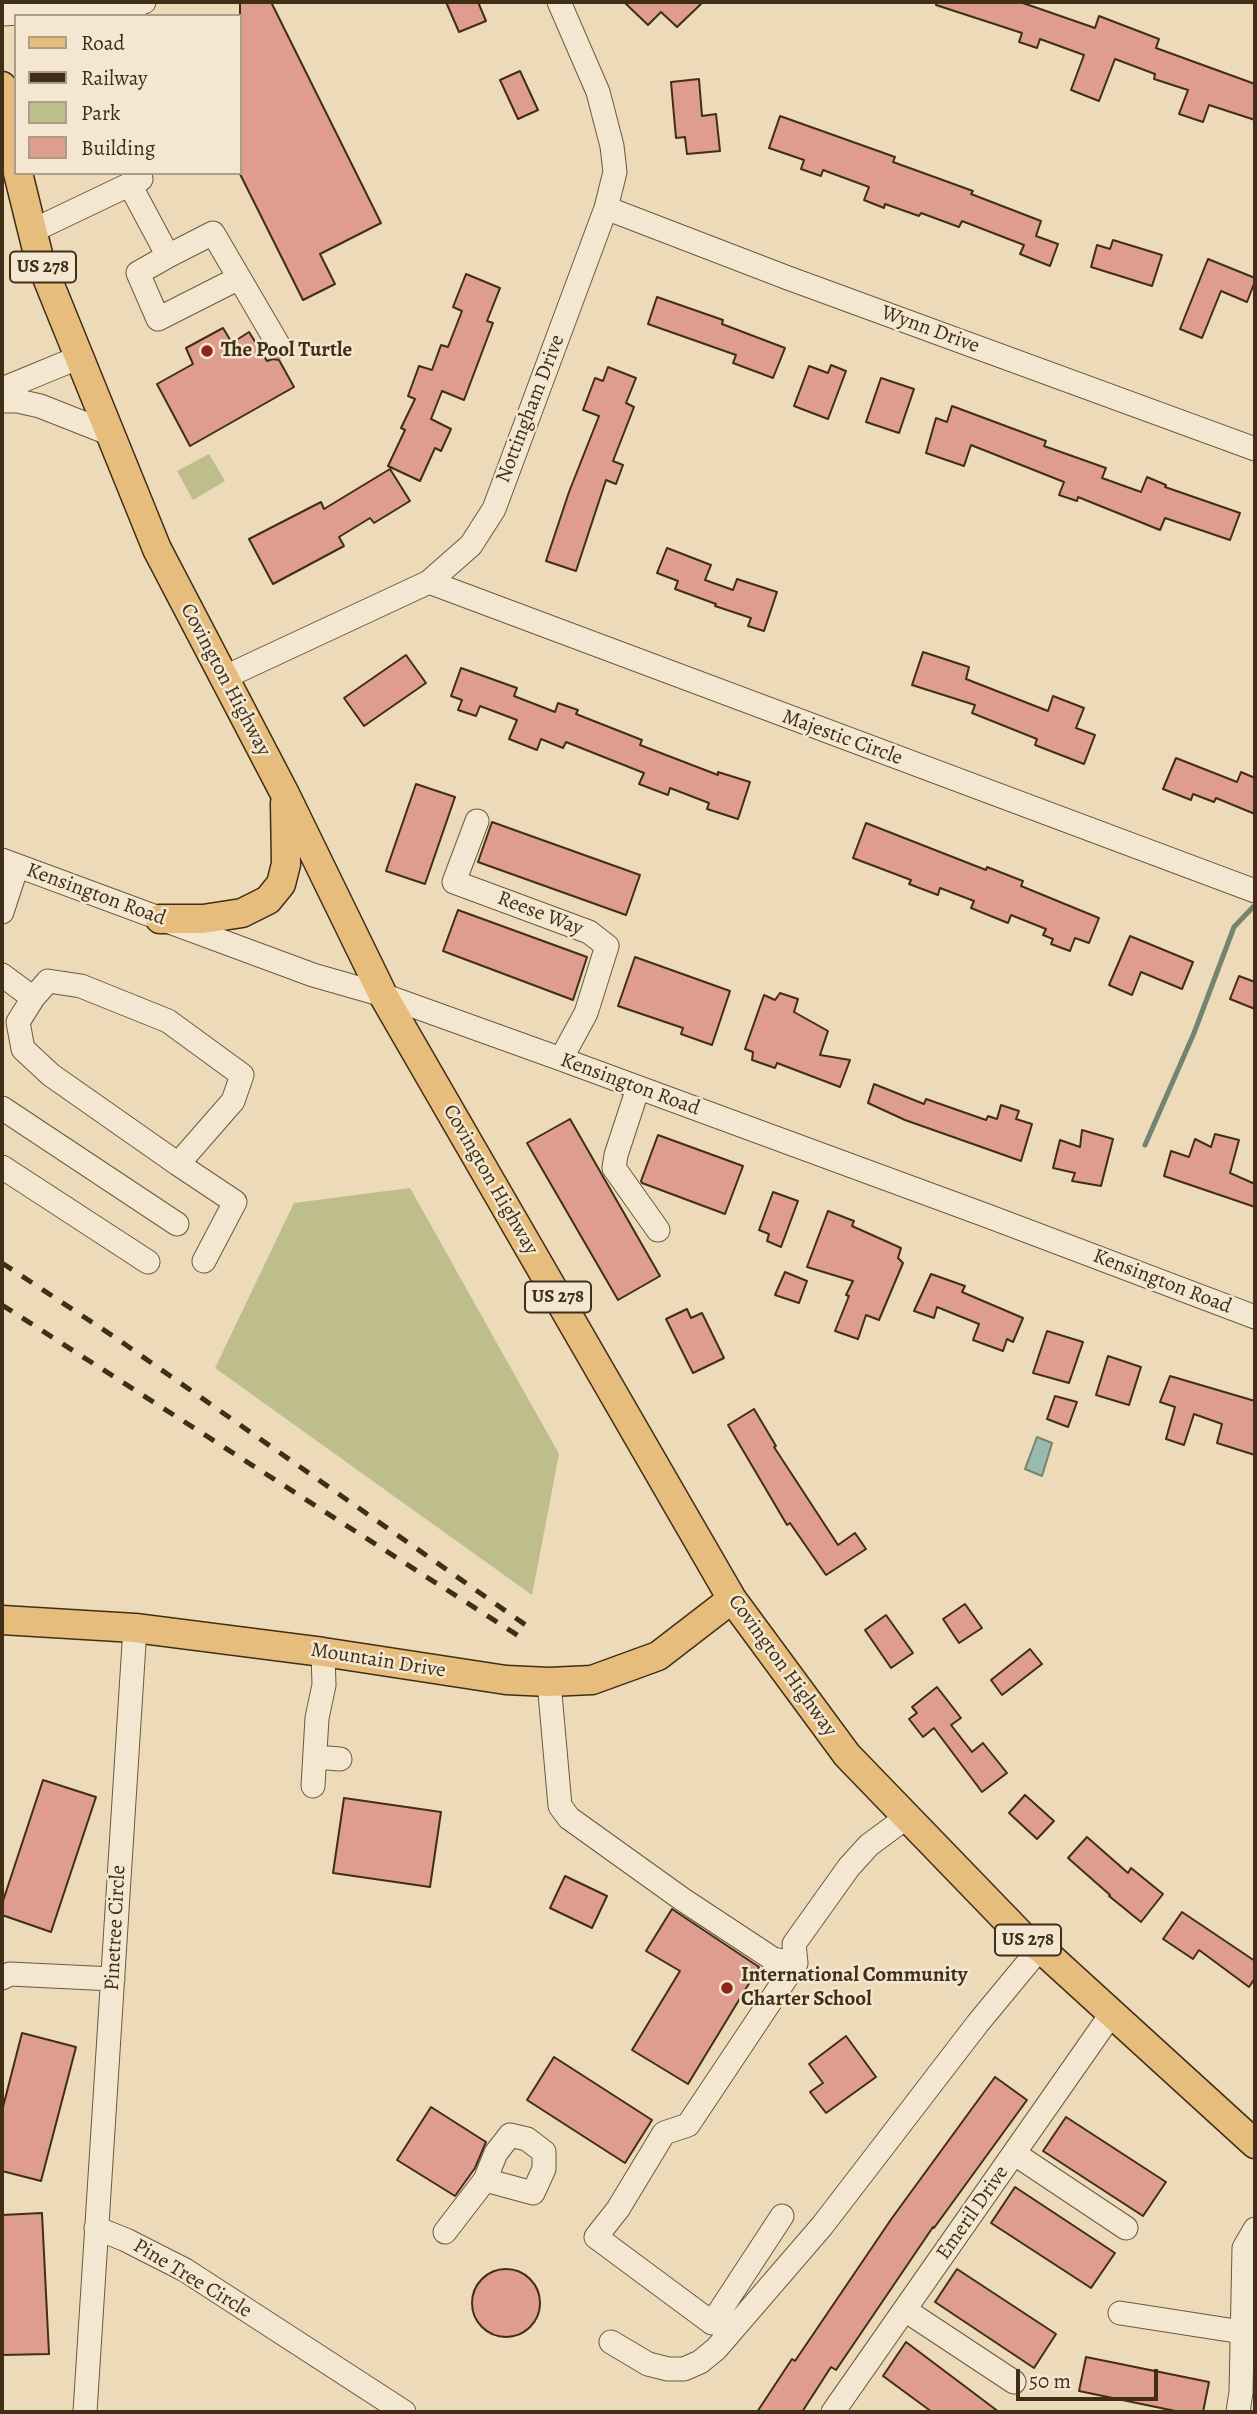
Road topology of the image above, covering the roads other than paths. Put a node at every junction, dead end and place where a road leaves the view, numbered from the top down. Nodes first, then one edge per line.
1 (144, 2) edge
2 (559, 2) edge
3 (2, 14) edge
4 (2, 86) edge
5 (14, 158) edge
6 (18, 175) edge
7 (134, 179) edge
8 (606, 208) junction
9 (32, 231) junction
10 (168, 256) junction
11 (239, 278) junction
12 (279, 346) dead end
13 (79, 357) junction
14 (2, 389) edge
15 (2, 401) edge
16 (111, 433) junction
17 (1255, 449) edge
18 (429, 582) junction
19 (223, 678) junction
20 (285, 794) junction
21 (477, 821) dead end
22 (10, 863) edge
23 (1255, 891) edge
24 (2, 912) edge
25 (160, 919) junction
26 (2, 975) edge
27 (383, 995) junction
28 (33, 998) junction
29 (561, 1059) junction
30 (638, 1088) junction
31 (2, 1108) edge
32 (178, 1164) junction
33 (2, 1167) edge
34 (177, 1224) dead end
35 (658, 1230) dead end
36 (204, 1261) dead end
37 (148, 1262) dead end
38 (1255, 1317) edge
39 (732, 1599) junction
40 (2, 1620) edge
41 (135, 1628) junction
42 (323, 1651) junction
43 (549, 1682) junction
44 (315, 1757) junction
45 (340, 1759) dead end
46 (313, 1786) dead end
47 (907, 1817) junction
48 (1040, 1948) junction
49 (796, 1963) junction
50 (2, 1978) edge
51 (113, 1979) junction
52 (1112, 2013) junction
53 (1255, 2144) edge
54 (1015, 2154) junction
55 (485, 2180) dead end
56 (782, 2216) dead end
57 (96, 2228) junction
58 (1126, 2228) dead end
59 (1255, 2229) edge
60 (445, 2232) dead end
61 (905, 2310) junction
62 (1120, 2313) dead end
63 (1242, 2332) junction
64 (611, 2342) dead end
65 (1014, 2382) dead end
66 (85, 2412) edge
67 (404, 2412) edge
68 (832, 2412) edge
69 (1238, 2412) edge

1 - 3 street
2 - 8 street, Nottingham Drive
4 - 5 main road
6 - 9 main road, Covington Highway / US 278
7 - 9 street
7 - 10 street
8 - 17 street, Wynn Drive
8 - 18 street, Nottingham Drive
9 - 13 main road, Covington Highway / US 278
10 - 11 street
10 - 11 street
11 - 12 street
13 - 14 street
13 - 16 main road, Covington Highway / US 278
15 - 16 street
16 - 19 main road, Covington Highway / US 278
18 - 19 street, Nottingham Drive
18 - 23 street, Majestic Circle
19 - 20 main road, Covington Highway / US 278
20 - 25 main road
20 - 27 main road, Covington Highway / US 278
21 - 29 street, Reese Way
22 - 24 street
22 - 25 street, Kensington Road
25 - 27 street, Kensington Road
26 - 28 street
27 - 29 street, Kensington Road
27 - 39 main road, Covington Highway / US 278
28 - 32 street
28 - 32 street
29 - 30 street, Kensington Road
30 - 35 street
30 - 38 street, Kensington Road
31 - 34 street
32 - 36 street
33 - 37 street
39 - 43 main road, Mountain Drive
39 - 47 main road, Covington Highway / US 278
40 - 41 main road, Mountain Drive
41 - 42 main road, Mountain Drive
41 - 51 street, Pinetree Circle
42 - 43 main road, Mountain Drive
42 - 44 street
43 - 49 street
44 - 45 street
44 - 46 street
47 - 48 main road, Covington Highway / US 278
47 - 49 street
48 - 52 main road, Covington Highway / US 278
48 - 64 street
49 - 56 street
50 - 51 street
51 - 57 street, Pinetree Circle
52 - 53 main road, Covington Highway / US 278
52 - 54 street, Emeril Drive
54 - 58 street
54 - 61 street, Emeril Drive
55 - 60 street
57 - 66 street
57 - 67 street, Pine Tree Circle
59 - 63 street
61 - 65 street
61 - 68 street, Emeril Drive
62 - 63 street
63 - 69 street

